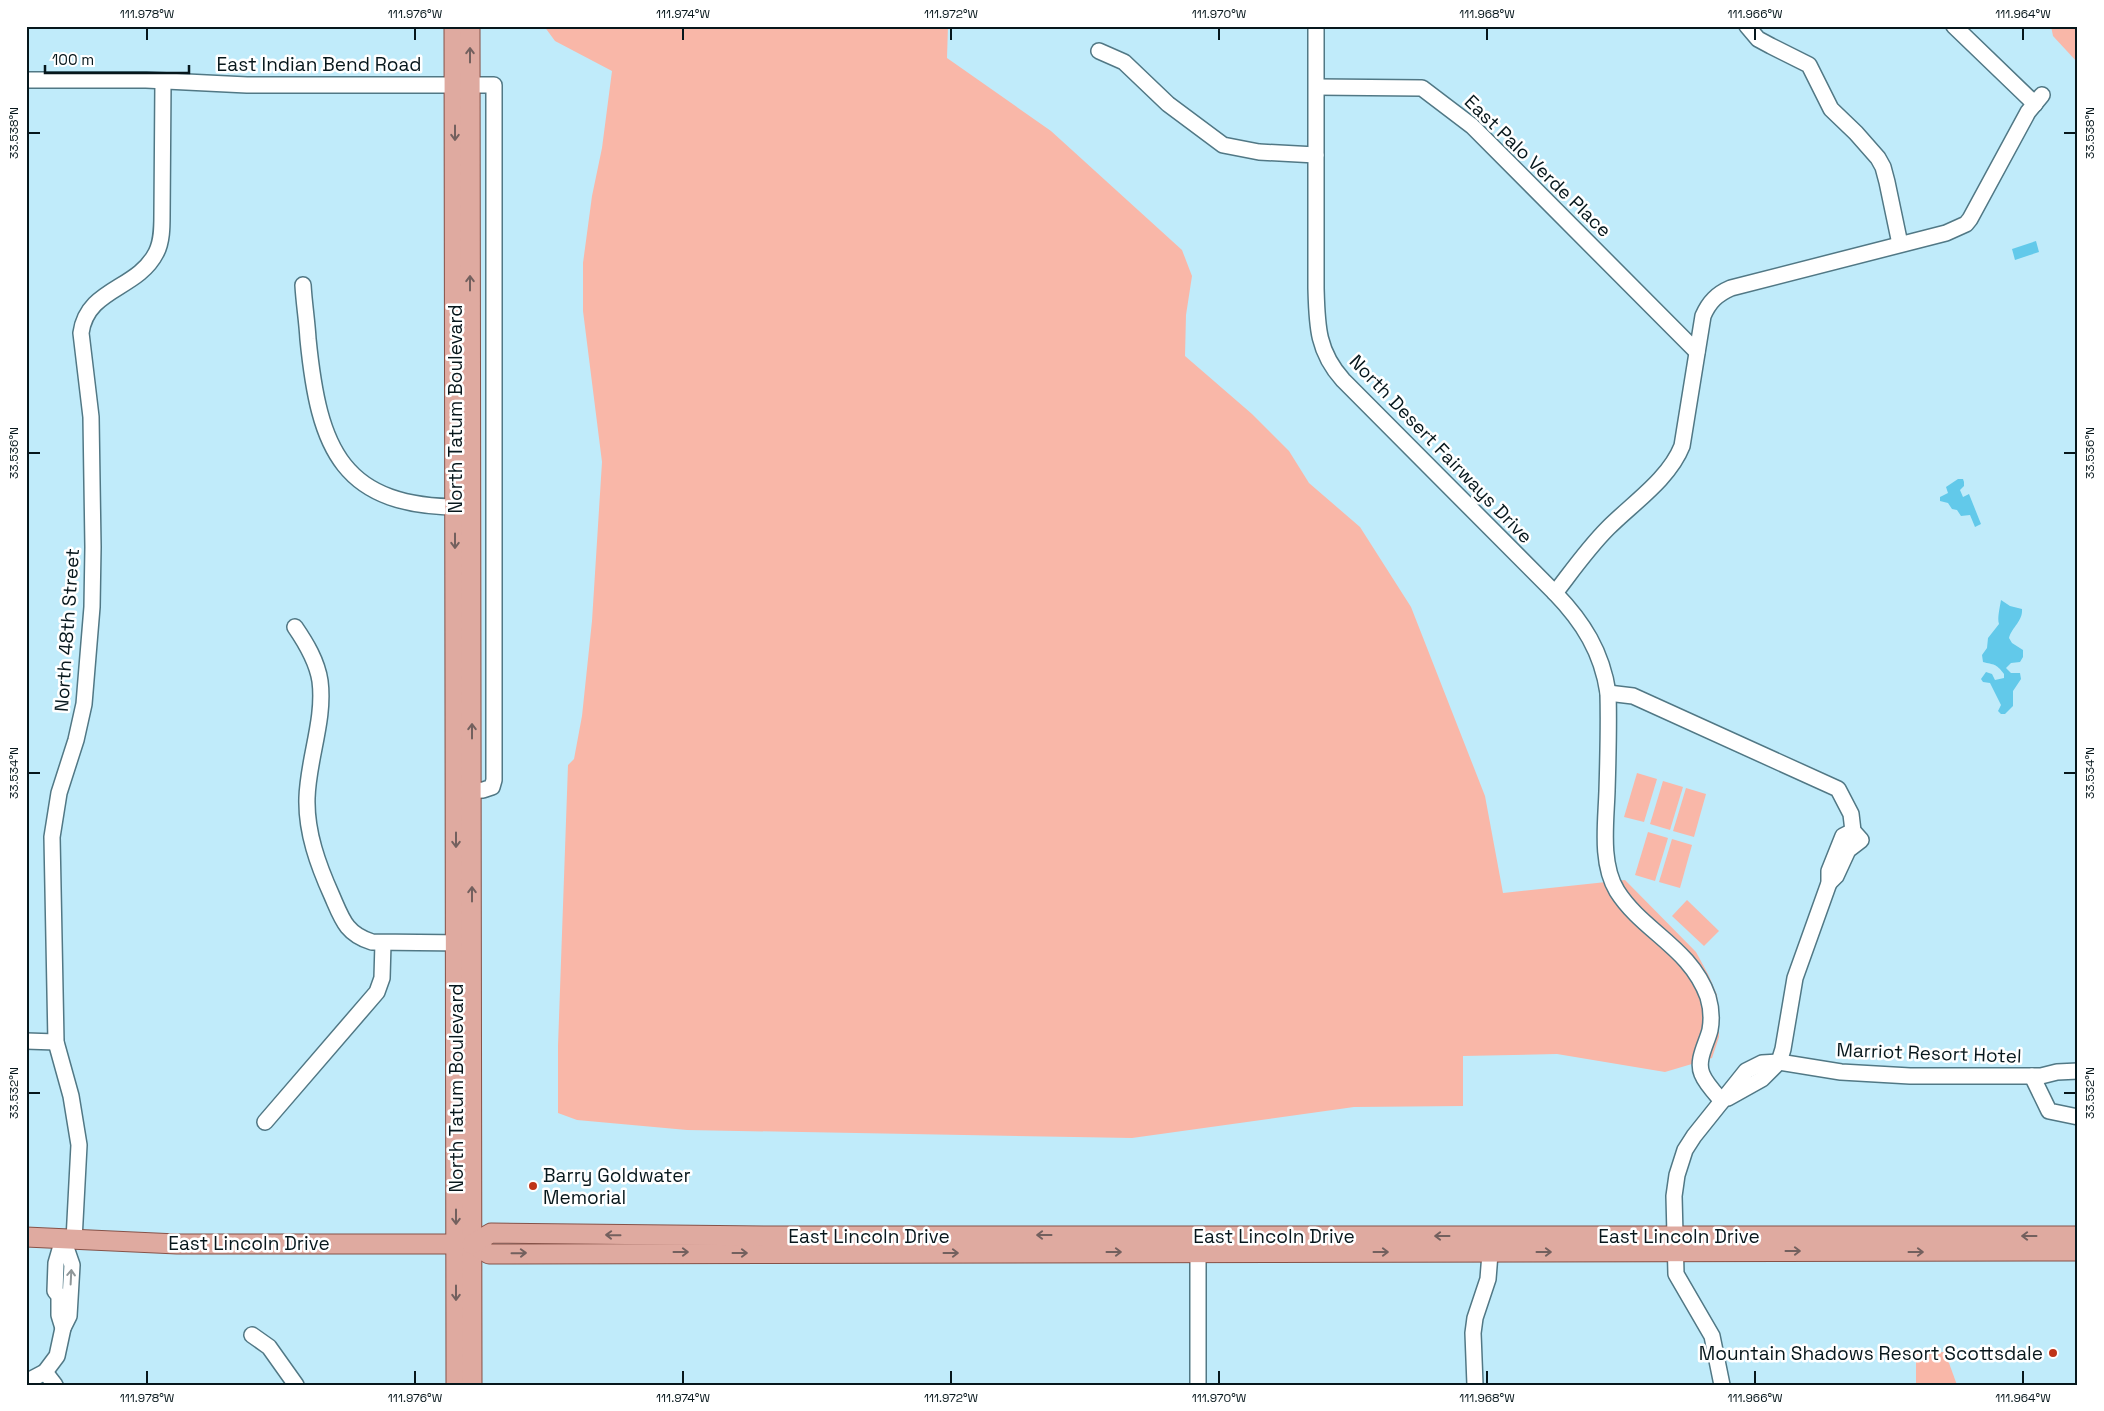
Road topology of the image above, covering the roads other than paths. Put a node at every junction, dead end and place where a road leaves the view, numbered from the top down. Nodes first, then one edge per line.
1 (454, 26) edge
2 (470, 26) edge
3 (1316, 26) edge
4 (1747, 26) edge
5 (1954, 26) edge
6 (1099, 52) dead end
7 (26, 80) edge
8 (163, 81) junction
9 (462, 84) junction
10 (1317, 87) junction
11 (1316, 154) junction
12 (1900, 244) junction
13 (303, 286) dead end
14 (1697, 352) junction
15 (463, 507) junction
16 (1555, 593) junction
17 (295, 626) dead end
18 (1608, 693) junction
19 (464, 791) junction
20 (383, 942) junction
21 (464, 943) junction
22 (26, 1041) edge
23 (56, 1042) junction
24 (1779, 1062) junction
25 (2078, 1071) edge
26 (2037, 1076) junction
27 (1722, 1101) junction
28 (2073, 1116) edge
29 (265, 1122) dead end
30 (2078, 1236) edge
31 (26, 1237) edge
32 (69, 1240) junction
33 (1867, 1243) junction
34 (464, 1244) junction
35 (1198, 1244) junction
36 (1491, 1244) junction
37 (1674, 1244) junction
38 (2078, 1244) edge
39 (2052, 1251) junction
40 (2078, 1251) edge
41 (252, 1335) dead end
42 (44, 1372) junction
43 (26, 1382) edge
44 (55, 1385) edge
45 (296, 1385) edge
46 (456, 1385) edge
47 (472, 1385) edge
48 (1198, 1385) edge
49 (1475, 1385) edge
50 (1722, 1385) edge

1 - 9 main road, North Tatum Boulevard
9 -> 2 main road, North Tatum Boulevard
3 - 10 street, North Desert Fairways Drive
4 - 12 street
5 - 12 street
6 - 11 street
7 - 8 street, East Indian Bend Road
8 - 9 street, East Indian Bend Road
8 - 23 street, North 48th Street
9 - 15 main road, North Tatum Boulevard
9 - 19 street, North Tatum Boulevard
10 - 11 street, North Desert Fairways Drive
10 - 14 street, East Palo Verde Place
11 - 16 street, North Desert Fairways Drive
12 - 14 street
13 - 15 street
14 - 16 street
15 - 19 main road, North Tatum Boulevard
16 - 18 street, North Desert Fairways Drive
17 - 20 street
18 - 24 street
18 - 27 street, North Desert Fairways Drive
19 - 21 main road, North Tatum Boulevard
20 - 21 street
20 - 29 street
21 - 34 main road, North Tatum Boulevard
22 - 23 street
23 - 32 street, North 48th Street
24 - 26 street, Marriot Resort Hotel
24 - 27 street
25 - 26 street, Marriot Resort Hotel
26 - 28 street
26 - 28 street
27 - 37 street
30 -> 33 main road, East Lincoln Drive
31 - 32 main road, East Lincoln Drive
32 - 34 main road, East Lincoln Drive
32 - 42 street, North 48th Street
33 - 37 main road, East Lincoln Drive
33 -> 39 main road, East Lincoln Drive
34 - 35 main road, East Lincoln Drive
34 -> 46 main road, North Tatum Boulevard
34 - 47 main road, North Tatum Boulevard
35 - 36 main road, East Lincoln Drive
35 - 48 street
36 - 37 main road, East Lincoln Drive
36 - 49 street
37 - 50 street
38 - 39 main road
39 - 40 main road, East Lincoln Drive
41 - 45 street
42 - 43 street, North 48th Street
42 - 44 street

